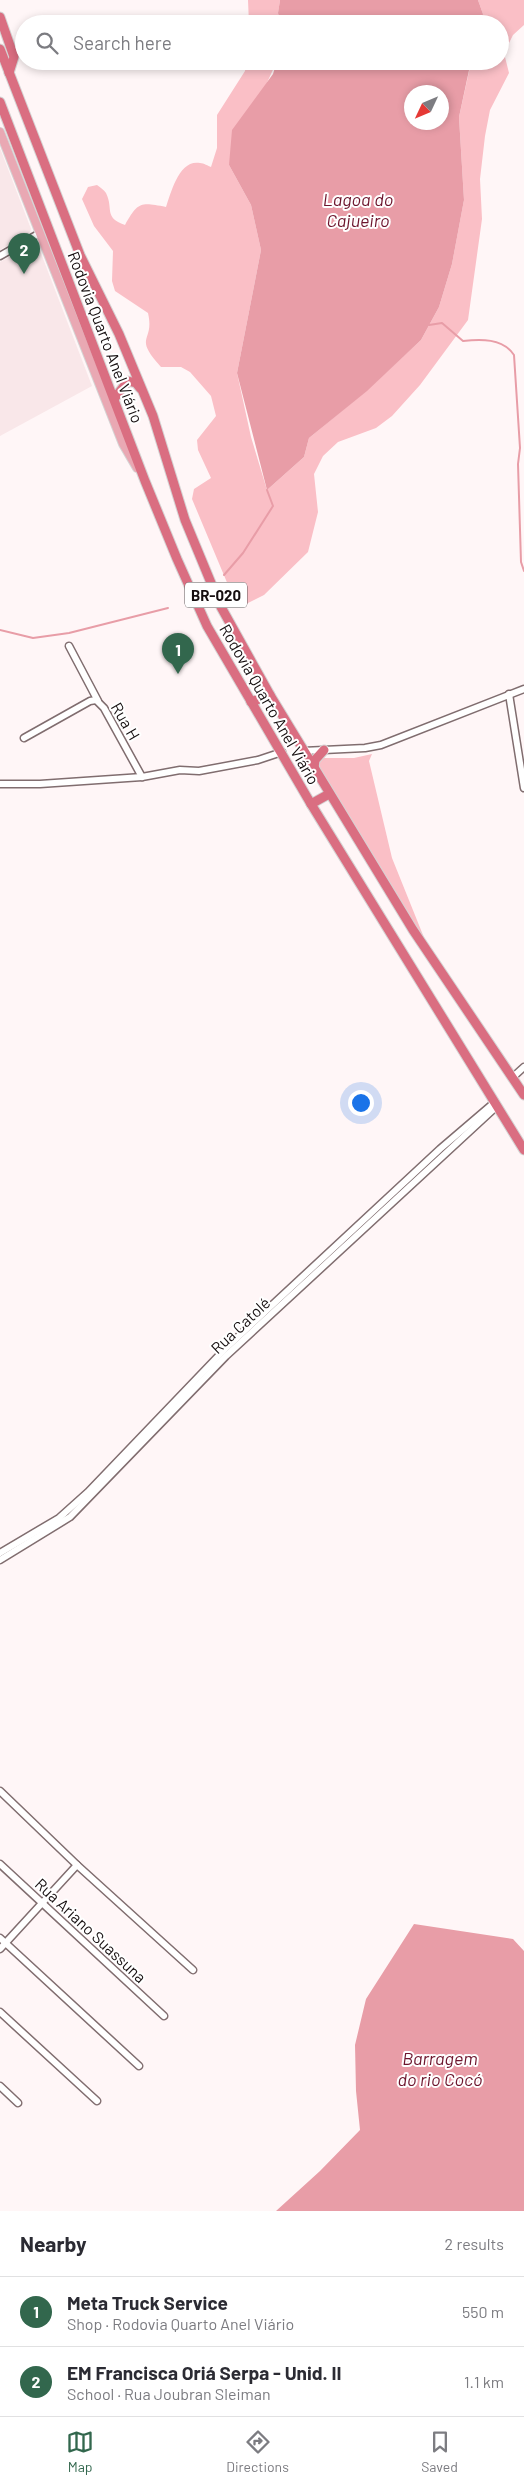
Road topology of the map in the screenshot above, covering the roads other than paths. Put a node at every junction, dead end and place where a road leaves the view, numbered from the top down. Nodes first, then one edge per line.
1 (0, 17) edge
2 (0, 49) edge
3 (8, 73) junction
4 (0, 102) edge
5 (0, 132) edge
6 (40, 232) junction
7 (0, 256) edge
8 (143, 392) junction
9 (114, 399) junction
10 (145, 481) junction
11 (68, 646) dead end
12 (524, 689) edge
13 (509, 694) junction
14 (270, 695) junction
15 (98, 701) junction
16 (252, 702) junction
17 (24, 738) dead end
18 (324, 750) junction
19 (303, 751) junction
20 (282, 752) junction
21 (314, 768) junction
22 (142, 777) junction
23 (0, 784) edge
24 (524, 788) edge
25 (329, 794) junction
26 (311, 804) junction
27 (524, 1067) edge
28 (513, 1077) junction
29 (524, 1095) edge
30 (496, 1104) junction
31 (524, 1150) edge
32 (100, 1484) junction
33 (0, 1553) edge
34 (0, 1560) edge
35 (0, 1791) edge
36 (0, 1864) edge
37 (77, 1865) junction
38 (42, 1903) junction
39 (3, 1940) edge
40 (0, 1948) edge
41 (193, 1970) dead end
42 (0, 2012) edge
43 (164, 2016) dead end
44 (139, 2066) dead end
45 (0, 2086) edge
46 (97, 2101) dead end
47 (18, 2103) dead end

1 - 3 highway
2 - 3 highway, Rodovia Quarto Anel Viário / BR-020
3 - 8 highway, Rodovia Quarto Anel Viário / BR-020
4 - 9 highway, Rodovia Quarto Anel Viário / BR-020
5 - 6 main road, BR-020
6 - 7 street
6 - 10 main road, BR-020
8 - 9 highway
8 - 14 highway, Rodovia Quarto Anel Viário / BR-020
9 - 10 highway, Rodovia Quarto Anel Viário / BR-020
10 - 16 highway, Rodovia Quarto Anel Viário / BR-020
11 - 15 street
12 - 13 street
13 - 18 street
13 - 24 street
14 - 16 highway
14 - 19 highway, Rodovia Quarto Anel Viário / BR-020
15 - 17 street, Rua H
15 - 22 street, Rua H
16 - 20 highway, Rodovia Quarto Anel Viário / BR-020
18 - 19 street
18 - 21 highway
19 - 21 highway, Rodovia Quarto Anel Viário / BR-020
20 - 22 street
20 - 26 highway, Rodovia Quarto Anel Viário / BR-020
21 - 25 highway, Rodovia Quarto Anel Viário / BR-020
22 - 23 street
25 - 26 highway
25 - 28 highway, Rodovia Quarto Anel Viário / BR-020
26 - 30 highway, Rodovia Quarto Anel Viário / BR-020
27 - 28 street
28 - 29 highway, Rodovia Quarto Anel Viário / BR-020
30 - 31 highway, Rodovia Quarto Anel Viário / BR-020
30 - 32 street, Rua Catolé
32 - 33 street, Rua Catolé
32 - 34 street, Rua Catolé
35 - 37 street
36 - 38 street, Rua Ariano Suassuna
37 - 38 street
37 - 41 street
38 - 39 street
38 - 43 street, Rua Ariano Suassuna
39 - 40 street
39 - 44 street
42 - 46 street
45 - 47 street

